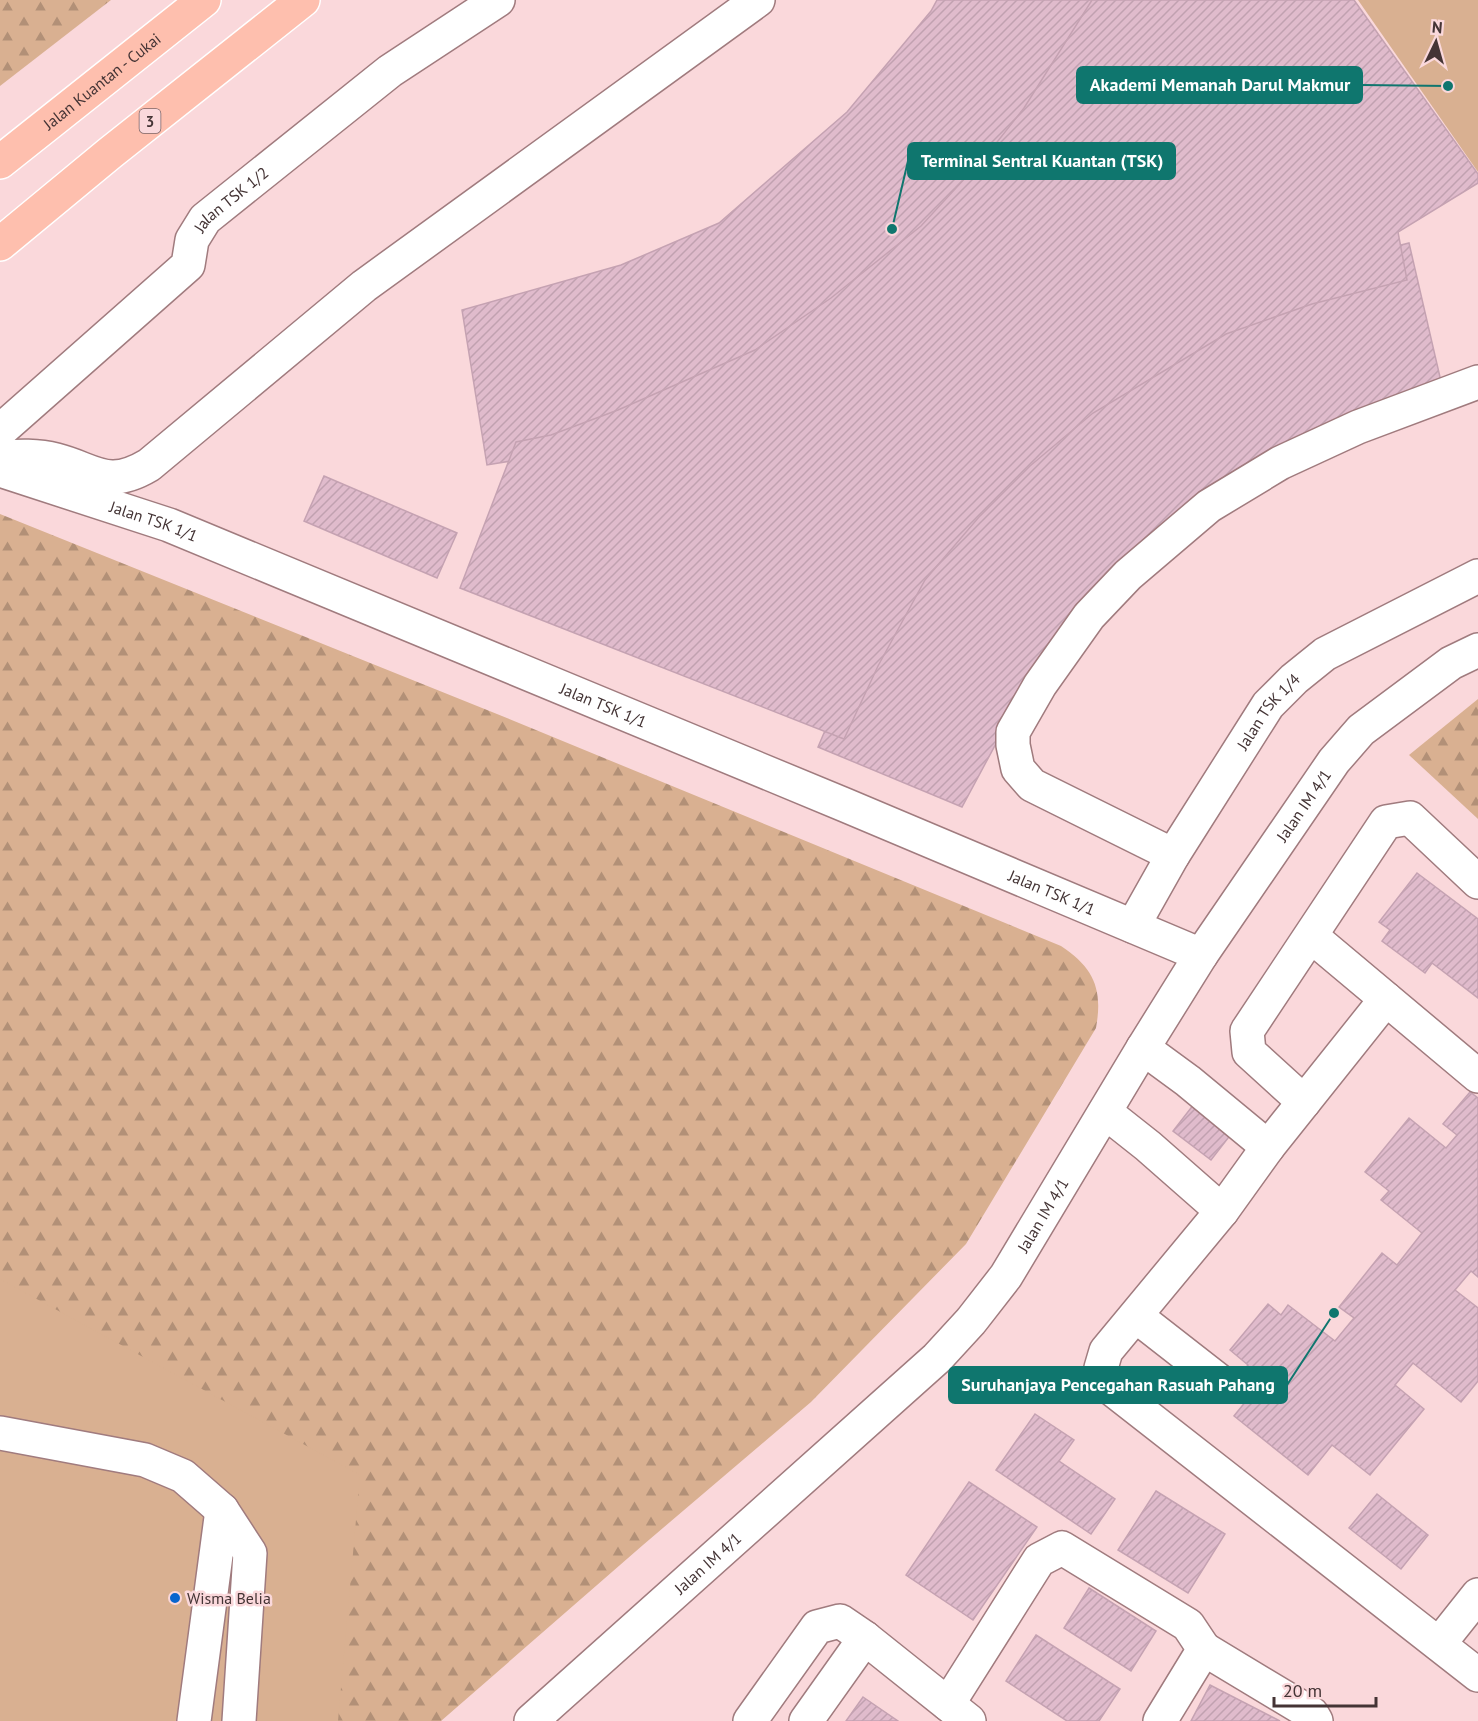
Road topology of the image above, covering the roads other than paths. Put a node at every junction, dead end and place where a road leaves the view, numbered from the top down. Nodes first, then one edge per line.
1 (204, 0) edge
2 (303, 0) edge
3 (498, 0) edge
4 (758, 0) edge
5 (0, 162) edge
6 (0, 244) edge
7 (1478, 382) edge
8 (0, 431) edge
9 (0, 457) edge
10 (0, 470) edge
11 (1478, 576) edge
12 (1478, 650) edge
13 (1173, 855) junction
14 (1478, 882) edge
15 (1133, 926) junction
16 (1311, 936) junction
17 (1201, 955) junction
18 (1386, 999) junction
19 (1143, 1048) junction
20 (1478, 1076) edge
21 (1304, 1102) junction
22 (1105, 1112) junction
23 (1268, 1147) junction
24 (1222, 1211) junction
25 (1136, 1316) junction
26 (1218, 1380) dead end
27 (0, 1433) edge
28 (222, 1510) junction
29 (1478, 1595) edge
30 (865, 1638) junction
31 (1439, 1644) junction
32 (1204, 1649) junction
33 (1478, 1675) edge
34 (959, 1712) edge
35 (194, 1721) edge
36 (239, 1721) edge
37 (531, 1721) edge
38 (750, 1721) edge
39 (807, 1721) edge
40 (1160, 1721) edge
41 (1316, 1721) edge

1 - 5 highway, Jalan Kuantan - Cukai
2 - 6 highway, 3
3 - 8 street, Jalan TSK 1/2
4 - 9 street
7 - 13 street
10 - 15 street, Jalan TSK 1/1
11 - 13 street, Jalan TSK 1/4
12 - 17 street, Jalan IM 4/1
13 - 15 street, Jalan TSK 1/4
14 - 16 street
15 - 17 street, Jalan TSK 1/1
16 - 18 street
16 - 21 street
17 - 19 street, Jalan IM 4/1
18 - 20 street
18 - 21 street
19 - 22 street, Jalan IM 4/1
19 - 23 street
21 - 23 street
22 - 24 street
22 - 37 street, Jalan IM 4/1
23 - 24 street
24 - 25 street
25 - 26 street
25 - 31 street
27 - 28 street
28 - 35 street
28 - 36 street
29 - 31 street
30 - 34 street
30 - 38 street
30 - 39 street
31 - 33 street
32 - 34 street
32 - 40 street
32 - 41 street

